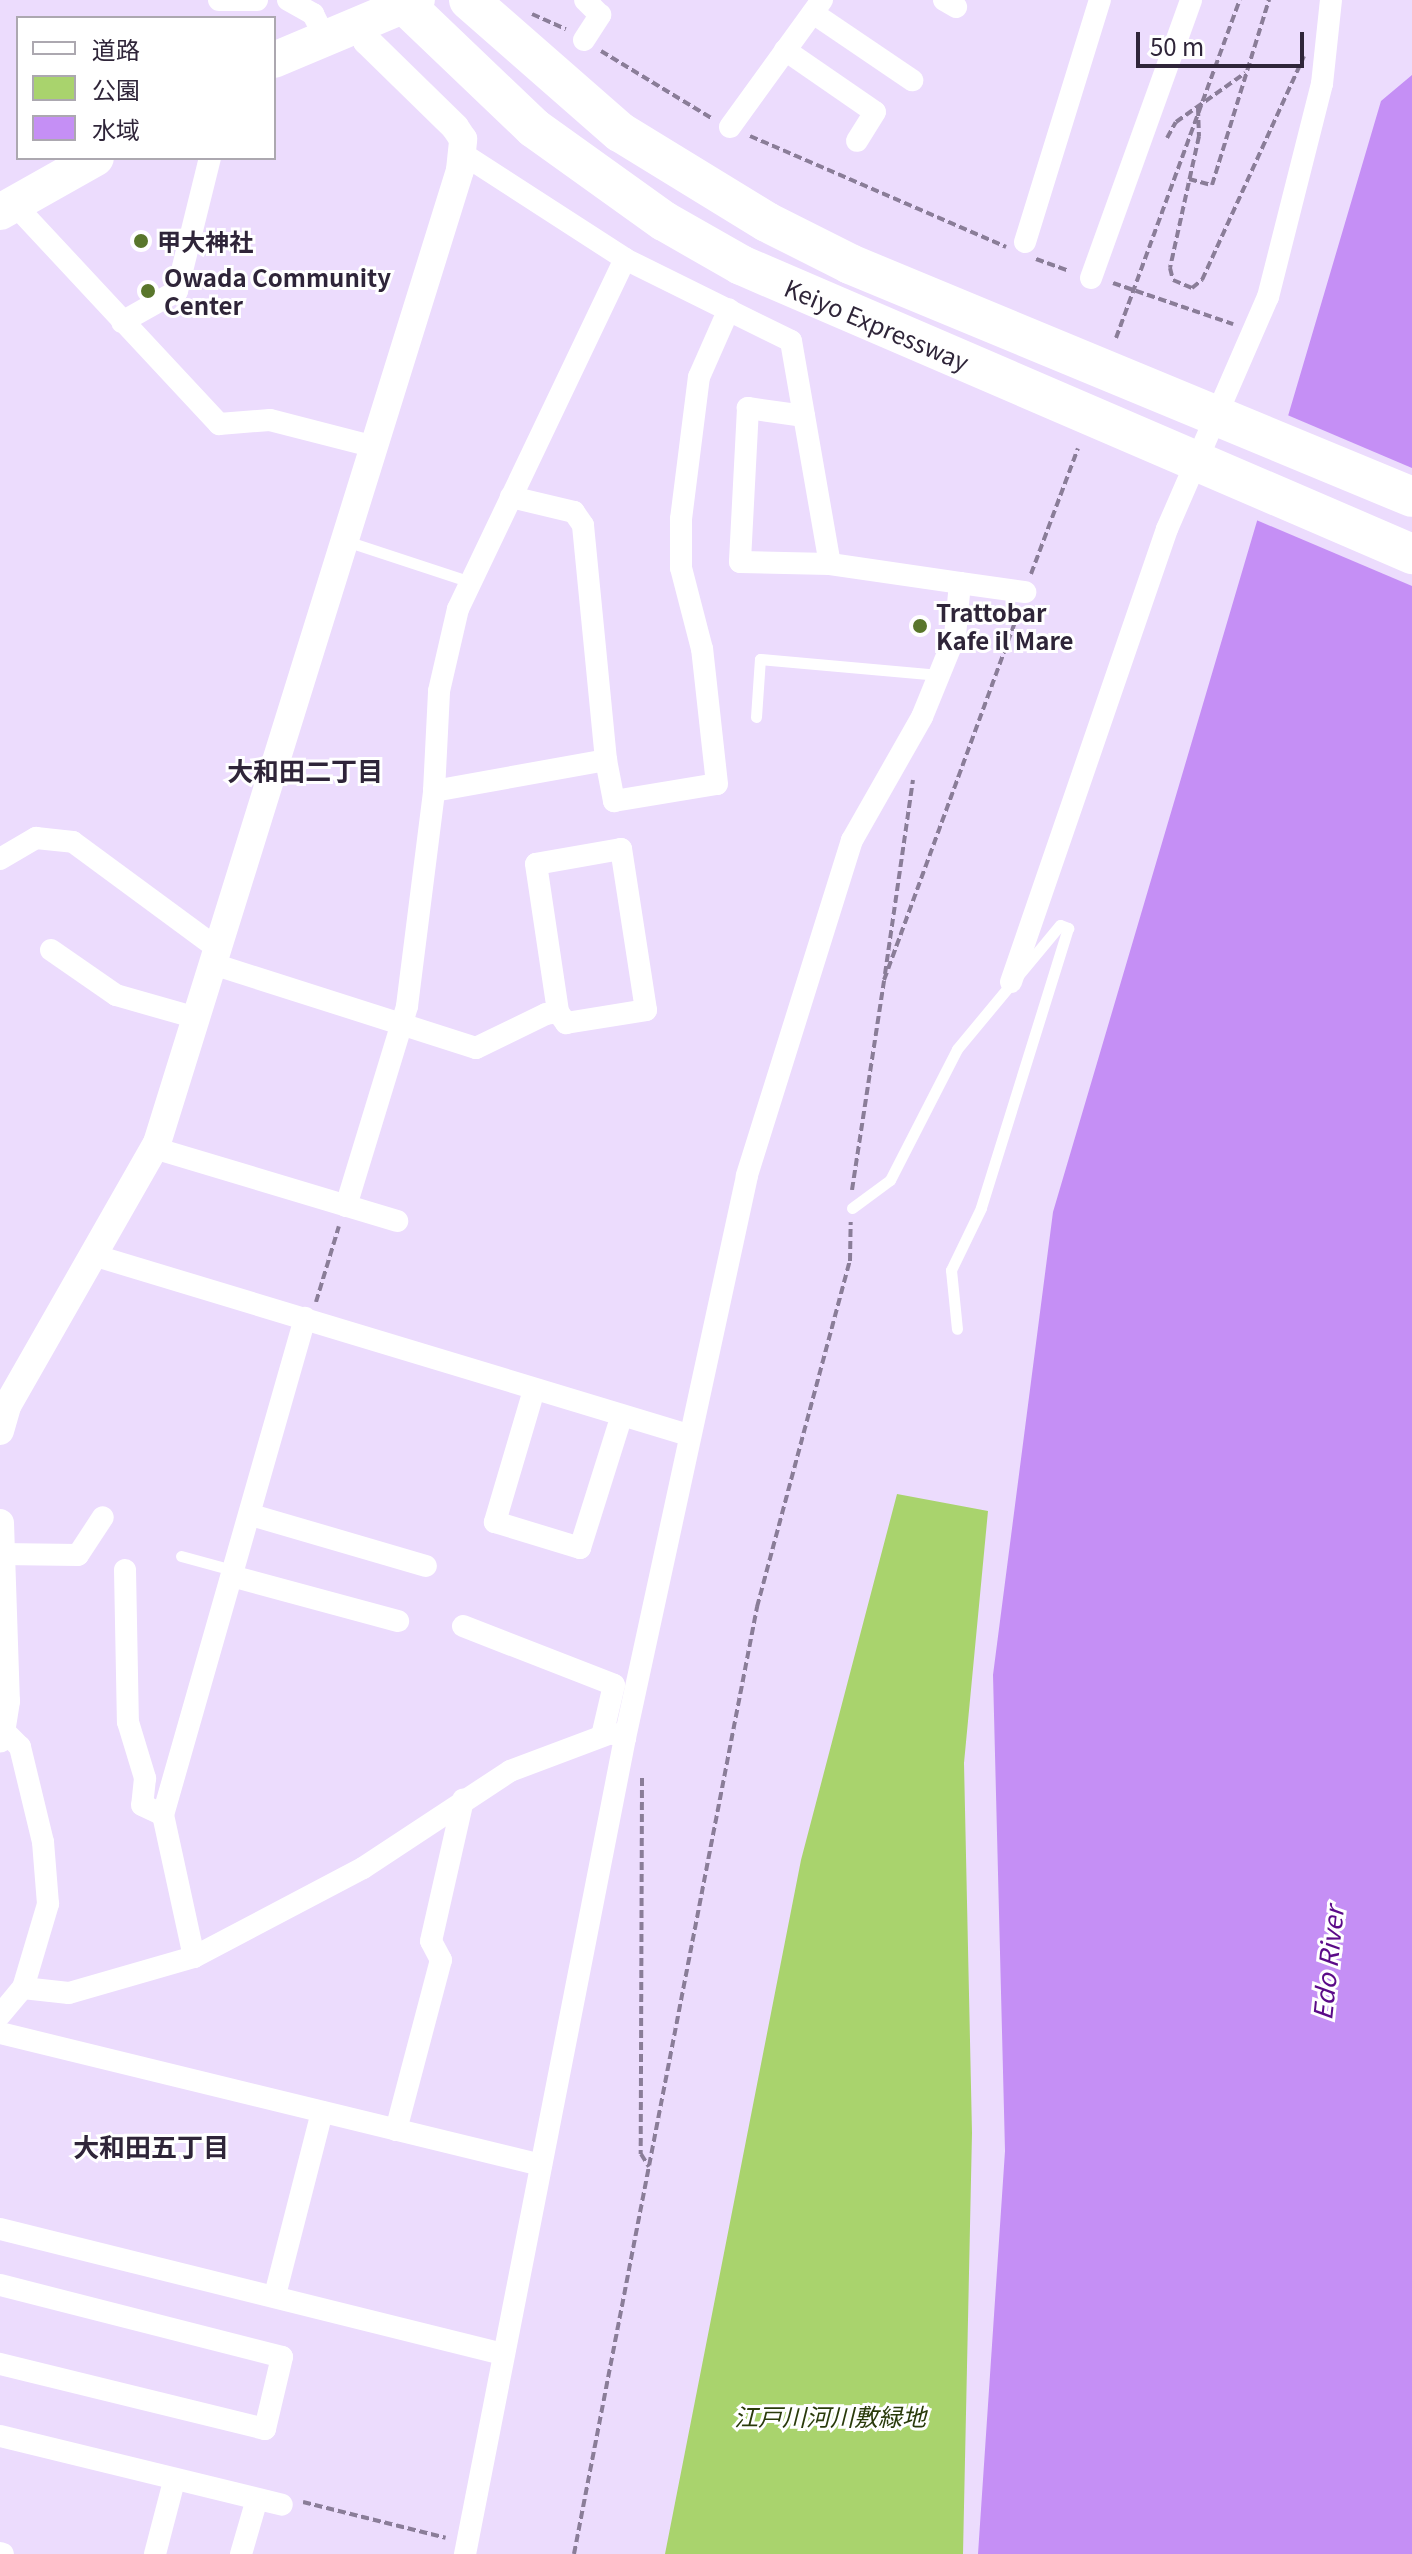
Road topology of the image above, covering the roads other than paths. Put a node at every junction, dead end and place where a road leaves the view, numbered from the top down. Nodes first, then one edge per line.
1 (221, 0) edge
2 (257, 0) edge
3 (288, 0) edge
4 (469, 0) edge
5 (585, 0) edge
6 (1100, 0) edge
7 (1191, 0) edge
8 (1331, 0) edge
9 (411, 6) edge
10 (817, 6) edge
11 (359, 22) junction
12 (324, 36) junction
13 (584, 40) road end
14 (785, 50) junction
15 (276, 59) edge
16 (912, 80) dead end
17 (730, 127) road end
18 (857, 141) dead end
19 (463, 154) junction
20 (92, 160) edge
21 (210, 160) edge
22 (7, 208) edge
23 (1024, 250) road end
24 (625, 259) junction
25 (1092, 278) road end
26 (729, 309) junction
27 (122, 322) junction
28 (804, 416) junction
29 (371, 446) junction
30 (511, 497) junction
31 (1412, 497) edge
32 (343, 540) junction
33 (1412, 554) edge
34 (830, 564) junction
35 (471, 582) junction
36 (960, 583) junction
37 (1025, 592) road end
38 (939, 675) junction
39 (756, 717) dead end
40 (606, 760) junction
41 (434, 791) junction
42 (1, 857) edge
43 (51, 950) dead end
44 (215, 956) junction
45 (1011, 982) junction
46 (558, 1012) junction
47 (197, 1018) junction
48 (400, 1024) junction
49 (154, 1148) junction
50 (346, 1206) junction
51 (852, 1208) road end
52 (397, 1221) dead end
53 (93, 1255) junction
54 (308, 1319) junction
55 (957, 1329) dead end
56 (534, 1390) junction
57 (2, 1414) edge
58 (621, 1418) junction
59 (682, 1433) dead end
60 (255, 1516) junction
61 (103, 1517) dead end
62 (0, 1523) edge
63 (1, 1554) edge
64 (181, 1556) dead end
65 (426, 1566) dead end
66 (125, 1570) dead end
67 (236, 1574) junction
68 (398, 1621) dead end
69 (463, 1626) dead end
70 (2, 1670) edge
71 (1, 1734) edge
72 (602, 1736) junction
73 (625, 1738) junction
74 (463, 1800) junction
75 (163, 1815) junction
76 (194, 1957) junction
77 (23, 1988) junction
78 (0, 2015) edge
79 (0, 2033) edge
80 (322, 2112) junction
81 (396, 2130) junction
82 (541, 2165) junction
83 (0, 2229) edge
84 (0, 2285) edge
85 (275, 2295) junction
86 (503, 2354) junction
87 (0, 2364) edge
88 (0, 2436) edge
89 (174, 2481) junction
90 (257, 2499) junction
91 (282, 2505) road end
92 (466, 2548) edge
93 (155, 2554) edge
94 (241, 2554) edge

1 - 2 street
3 - 12 street
4 - 31 highway, Keiyo Expressway
5 - 13 street
6 - 23 street
7 - 25 street
8 - 45 street
9 - 11 main road
9 - 33 highway, Keiyo Expressway
10 - 14 street
10 - 16 street
11 - 12 main road
11 - 19 street
12 - 15 main road
14 - 17 street
14 - 18 street
19 - 24 street
19 - 29 street
20 - 22 main road
21 - 27 street
22 - 27 street
24 - 26 street
24 - 30 street
26 - 28 street
26 - 40 street
27 - 29 street
28 - 34 street
28 - 34 street
29 - 32 street
30 - 35 street
30 - 40 street
32 - 35 lane
32 - 44 street
34 - 36 street
35 - 41 street
36 - 37 street
36 - 38 street
38 - 39 lane
38 - 73 street
40 - 41 street
41 - 48 street
42 - 44 street
43 - 47 street
44 - 47 street
44 - 48 street
45 - 51 lane
45 - 55 lane
46 - 46 street
46 - 48 street
47 - 49 street
48 - 50 street
49 - 50 street
49 - 53 street
50 - 52 street
53 - 54 street
53 - 57 street
54 - 56 street
54 - 60 street
56 - 58 street
56 - 58 street
58 - 59 street
60 - 65 street
60 - 67 street
61 - 63 street
62 - 63 street
63 - 70 street
64 - 67 lane
66 - 75 street
67 - 68 street
67 - 75 street
69 - 72 street
70 - 71 street
71 - 77 street
72 - 73 street
72 - 74 street
73 - 82 street
74 - 76 street
74 - 81 street
75 - 76 street
76 - 77 street
77 - 78 street
79 - 80 street
80 - 81 street
80 - 85 street
81 - 82 street
82 - 86 street
83 - 85 street
84 - 87 street
85 - 86 street
86 - 92 street
88 - 89 street
89 - 90 street
89 - 93 street
90 - 91 street
90 - 94 street

